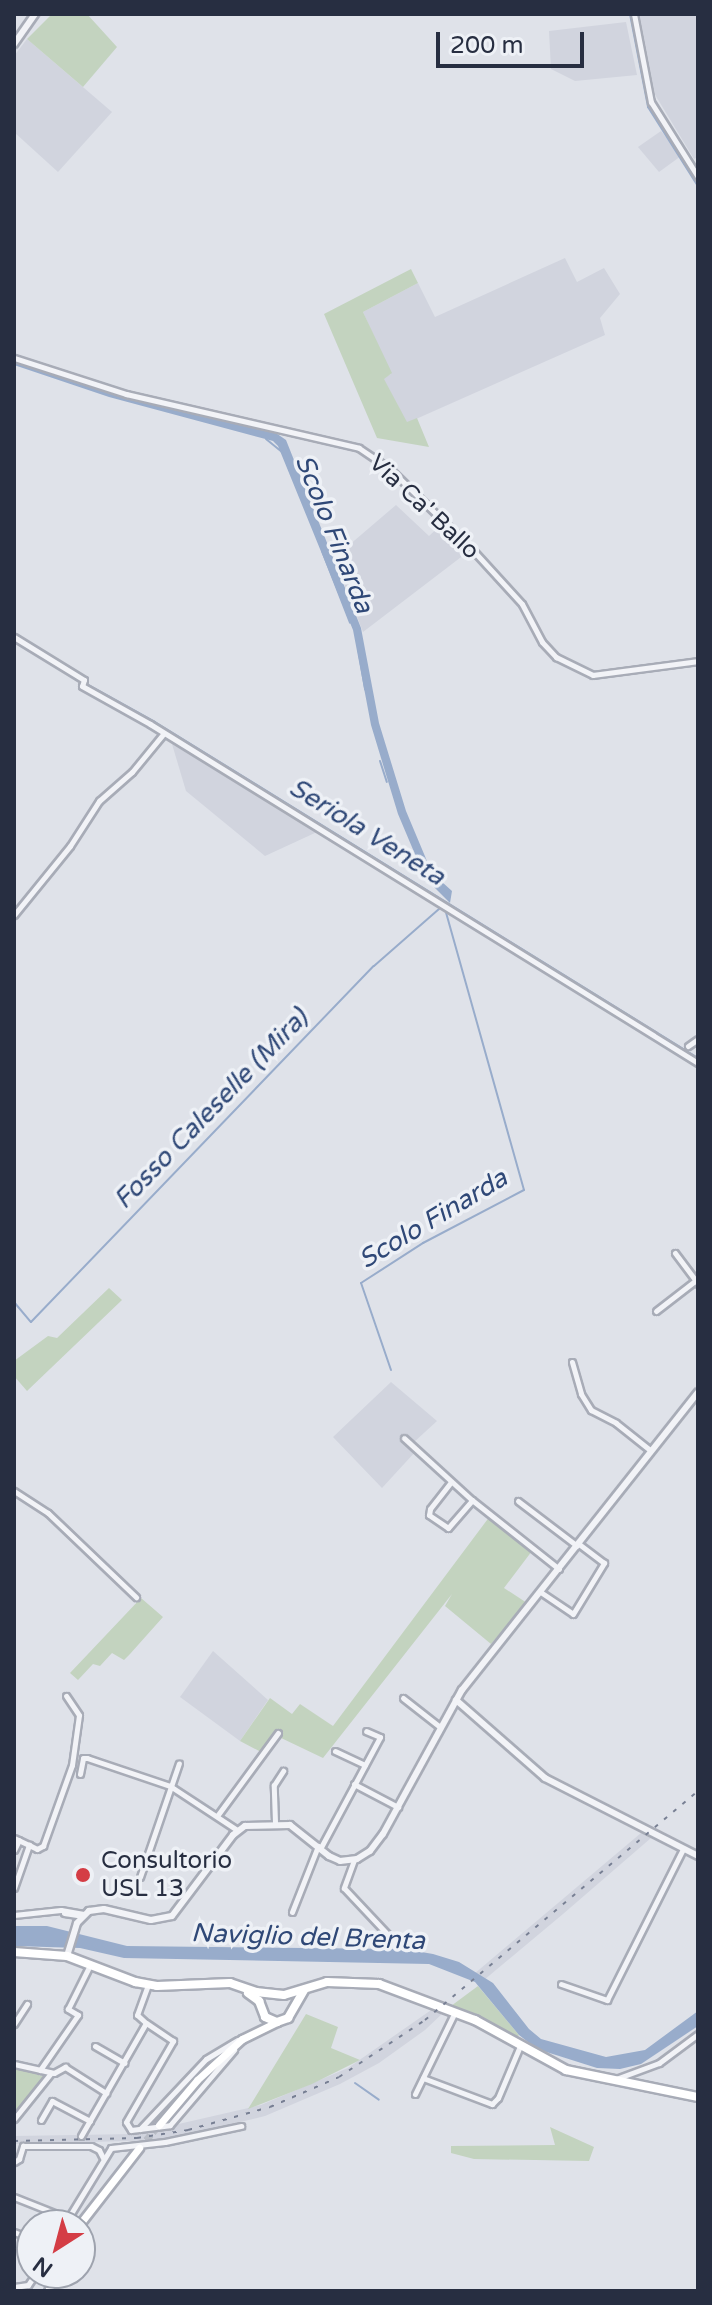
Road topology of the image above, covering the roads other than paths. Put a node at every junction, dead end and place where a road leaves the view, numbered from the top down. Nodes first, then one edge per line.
1 (35, 14) edge
2 (634, 14) edge
3 (14, 44) edge
4 (698, 177) edge
5 (14, 358) edge
6 (14, 637) edge
7 (698, 661) edge
8 (164, 733) junction
9 (14, 915) edge
10 (698, 1039) edge
11 (688, 1046) dead end
12 (698, 1063) edge
13 (675, 1253) dead end
14 (697, 1283) edge
15 (656, 1311) dead end
16 (572, 1362) dead end
17 (698, 1392) edge
18 (404, 1438) dead end
19 (650, 1450) junction
20 (451, 1482) junction
21 (14, 1491) edge
22 (472, 1500) junction
23 (518, 1501) dead end
24 (578, 1545) junction
25 (560, 1570) junction
26 (542, 1593) junction
27 (136, 1597) dead end
28 (66, 1696) dead end
29 (403, 1698) dead end
30 (456, 1700) junction
31 (440, 1727) junction
32 (366, 1731) dead end
33 (278, 1733) dead end
34 (335, 1751) dead end
35 (179, 1763) dead end
36 (365, 1765) junction
37 (283, 1771) dead end
38 (80, 1774) dead end
39 (354, 1784) junction
40 (170, 1786) junction
41 (398, 1807) junction
42 (217, 1816) junction
43 (275, 1822) junction
44 (237, 1830) junction
45 (17, 1839) edge
46 (29, 1845) junction
47 (319, 1848) junction
48 (683, 1849) junction
49 (14, 1850) edge
50 (698, 1856) edge
51 (354, 1860) junction
52 (140, 1877) dead end
53 (14, 1888) edge
54 (55, 1912) junction
55 (292, 1912) dead end
56 (14, 1915) edge
57 (83, 1915) junction
58 (75, 1928) junction
59 (391, 1938) dead end
60 (14, 1952) edge
61 (68, 1953) junction
62 (90, 1964) junction
63 (212, 1984) junction
64 (561, 1984) dead end
65 (148, 1985) junction
66 (305, 1989) junction
67 (270, 1995) junction
68 (284, 1995) junction
69 (27, 2004) dead end
70 (291, 2006) junction
71 (262, 2009) junction
72 (455, 2011) junction
73 (277, 2022) junction
74 (146, 2023) junction
75 (14, 2024) edge
76 (698, 2034) edge
77 (245, 2037) junction
78 (95, 2046) dead end
79 (520, 2046) junction
80 (124, 2063) junction
81 (14, 2064) edge
82 (40, 2070) junction
83 (51, 2073) junction
84 (423, 2078) junction
85 (612, 2081) junction
86 (106, 2093) junction
87 (415, 2094) dead end
88 (698, 2097) edge
89 (16, 2118) edge
90 (41, 2120) dead end
91 (90, 2121) junction
92 (159, 2125) tunnel mouth
93 (241, 2126) dead end
94 (131, 2130) junction
95 (81, 2136) dead end
96 (139, 2148) tunnel mouth
97 (103, 2160) junction
98 (14, 2162) edge
99 (14, 2197) edge
100 (44, 2209) edge
101 (73, 2209) edge
102 (91, 2209) edge

1 - 3 street
2 - 4 street
5 - 7 street, Via Ca' Ballo
6 - 8 street
8 - 9 street
8 - 12 street
10 - 11 street
13 - 14 street
14 - 15 street
16 - 19 street
17 - 19 street
18 - 20 street
19 - 24 street
20 - 22 street
20 - 22 street
21 - 27 street
22 - 25 street
23 - 24 street
24 - 25 street
24 - 26 street
25 - 26 street
26 - 30 street
28 - 46 street
29 - 31 street
30 - 31 street
30 - 48 street
31 - 41 street
32 - 36 street
33 - 42 street
34 - 36 street
35 - 40 street
36 - 39 street
37 - 43 street
38 - 40 street
39 - 41 street
39 - 47 street
40 - 42 street
40 - 52 street
41 - 51 street
42 - 44 street
43 - 44 street
43 - 47 street
44 - 57 street
45 - 46 street
45 - 49 street
46 - 53 street
47 - 51 street
47 - 55 street
48 - 50 street
48 - 64 street
51 - 59 street
54 - 56 street
54 - 57 street
54 - 58 street
57 - 58 street
58 - 61 street
60 - 61 main road
61 - 62 main road
62 - 65 main road
62 - 82 street
63 - 65 main road
63 - 67 main road
63 - 71 main road
65 - 74 street
66 - 68 main road
66 - 70 main road
66 - 72 main road
67 - 68 main road
67 - 71 main road
68 - 70 main road
69 - 75 street
70 - 73 main road
71 - 73 main road
71 - 77 main road
72 - 79 main road
72 - 84 street
73 - 77 main road
74 - 80 street
74 - 94 street
76 - 85 street
77 - 92 main road
77 - 94 street
77 - 94 street
78 - 80 street
79 - 84 street
79 - 85 main road
80 - 86 street
81 - 82 street
82 - 83 street
83 - 86 street
83 - 89 street
84 - 87 street
85 - 88 main road
86 - 91 street
90 - 91 street
91 - 95 street
93 - 97 street
96 - 102 main road
97 - 98 street
97 - 101 street
99 - 100 street

